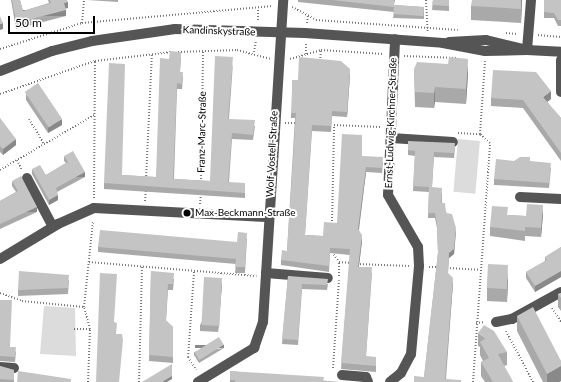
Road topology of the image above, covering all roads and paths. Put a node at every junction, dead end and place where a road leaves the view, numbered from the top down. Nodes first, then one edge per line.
1 (84, 0) edge
2 (426, 0) edge
3 (531, 0) edge
4 (283, 3) edge
5 (82, 23) junction
6 (429, 27) junction
7 (465, 30) dead end
8 (500, 32) dead end
9 (280, 33) junction
10 (528, 34) junction
11 (561, 37) edge
12 (395, 40) junction
13 (428, 42) junction
14 (0, 49) edge
15 (321, 50) junction
16 (527, 50) junction
17 (203, 51) junction
18 (561, 52) edge
19 (152, 53) junction
20 (394, 55) junction
21 (430, 56) dead end
22 (277, 59) junction
23 (485, 59) dead end
24 (561, 60) edge
25 (95, 62) junction
26 (320, 65) edge
27 (0, 71) edge
28 (561, 92) edge
29 (0, 94) edge
30 (96, 114) junction
31 (29, 119) dead end
32 (274, 122) junction
33 (302, 123) edge
34 (328, 124) edge
35 (334, 125) junction
36 (391, 133) junction
37 (480, 134) junction
38 (454, 137) joint
39 (44, 144) junction
40 (0, 165) edge
41 (1, 169) edge
42 (27, 178) dead end
43 (520, 197) dead end
44 (561, 199) edge
45 (94, 208) junction
46 (145, 210) junction
47 (199, 213) junction
48 (268, 217) junction
49 (53, 227) junction
50 (332, 228) edge
51 (332, 249) edge
52 (0, 259) edge
53 (89, 262) junction
54 (339, 262) junction
55 (142, 266) junction
56 (419, 266) junction
57 (480, 270) junction
58 (194, 272) junction
59 (266, 274) junction
60 (328, 278) edge
61 (561, 292) edge
62 (0, 293) edge
63 (84, 307) junction
64 (553, 310) dead end
65 (496, 322) dead end
66 (561, 322) edge
67 (74, 328) dead end
68 (90, 329) junction
69 (510, 334) dead end
70 (0, 367) edge
71 (14, 368) edge
72 (338, 374) joint
73 (403, 378) edge
74 (207, 379) edge
75 (88, 382) edge
76 (140, 382) edge
77 (368, 382) edge
78 (390, 382) edge
79 (473, 382) edge
80 (533, 382) edge

1 - 5 path
2 - 6 path
3 - 10 street
4 - 5 path
4 - 6 path
4 - 9 street, Wolf-Vostell-Straße
5 - 14 path
6 - 7 path
6 - 13 path
8 - 10 path
9 - 12 street, Kandinskystraße
9 - 22 street, Wolf-Vostell-Straße
9 - 27 street, Kandinskystraße
10 - 11 path
10 - 16 street
12 - 13 street, Kandinskystraße
12 - 20 street, Ernst-Ludwig-Kirchner-Straße
13 - 16 street, Kandinskystraße
15 - 20 path
15 - 22 path
15 - 26 path
16 - 18 street, Kandinskystraße
17 - 19 path
17 - 22 path
17 - 47 path, Franz-Marc-Straße
19 - 25 path
19 - 46 path
20 - 21 path
20 - 36 street, Ernst-Ludwig-Kirchner-Straße
22 - 32 street, Wolf-Vostell-Straße
23 - 37 path
24 - 28 street
25 - 29 path
25 - 30 path
30 - 39 path
30 - 45 path
31 - 39 path
32 - 33 path
32 - 48 street, Wolf-Vostell-Straße
34 - 35 path
35 - 36 path
35 - 50 path
36 - 38 street
36 - 56 street, Ernst-Ludwig-Kirchner-Straße
37 - 38 path
37 - 57 path
39 - 41 path
40 - 41 path
42 - 49 street
43 - 44 street
45 - 46 street
45 - 49 street
45 - 53 path
46 - 47 street
47 - 48 street
48 - 59 street, Wolf-Vostell-Straße
49 - 52 street
51 - 54 path
53 - 55 path
53 - 63 path
54 - 56 path
54 - 72 path
55 - 58 path
55 - 76 path
56 - 57 path
56 - 73 street, Ernst-Ludwig-Kirchner-Straße
57 - 79 path
58 - 59 path
58 - 74 path
59 - 60 street
59 - 74 street, Wolf-Vostell-Straße
61 - 65 street
62 - 63 path
63 - 68 path
64 - 66 path
67 - 68 path
68 - 75 path
69 - 80 path
70 - 71 street
72 - 77 street
73 - 78 street, Ernst-Ludwig-Kirchner-Straße

